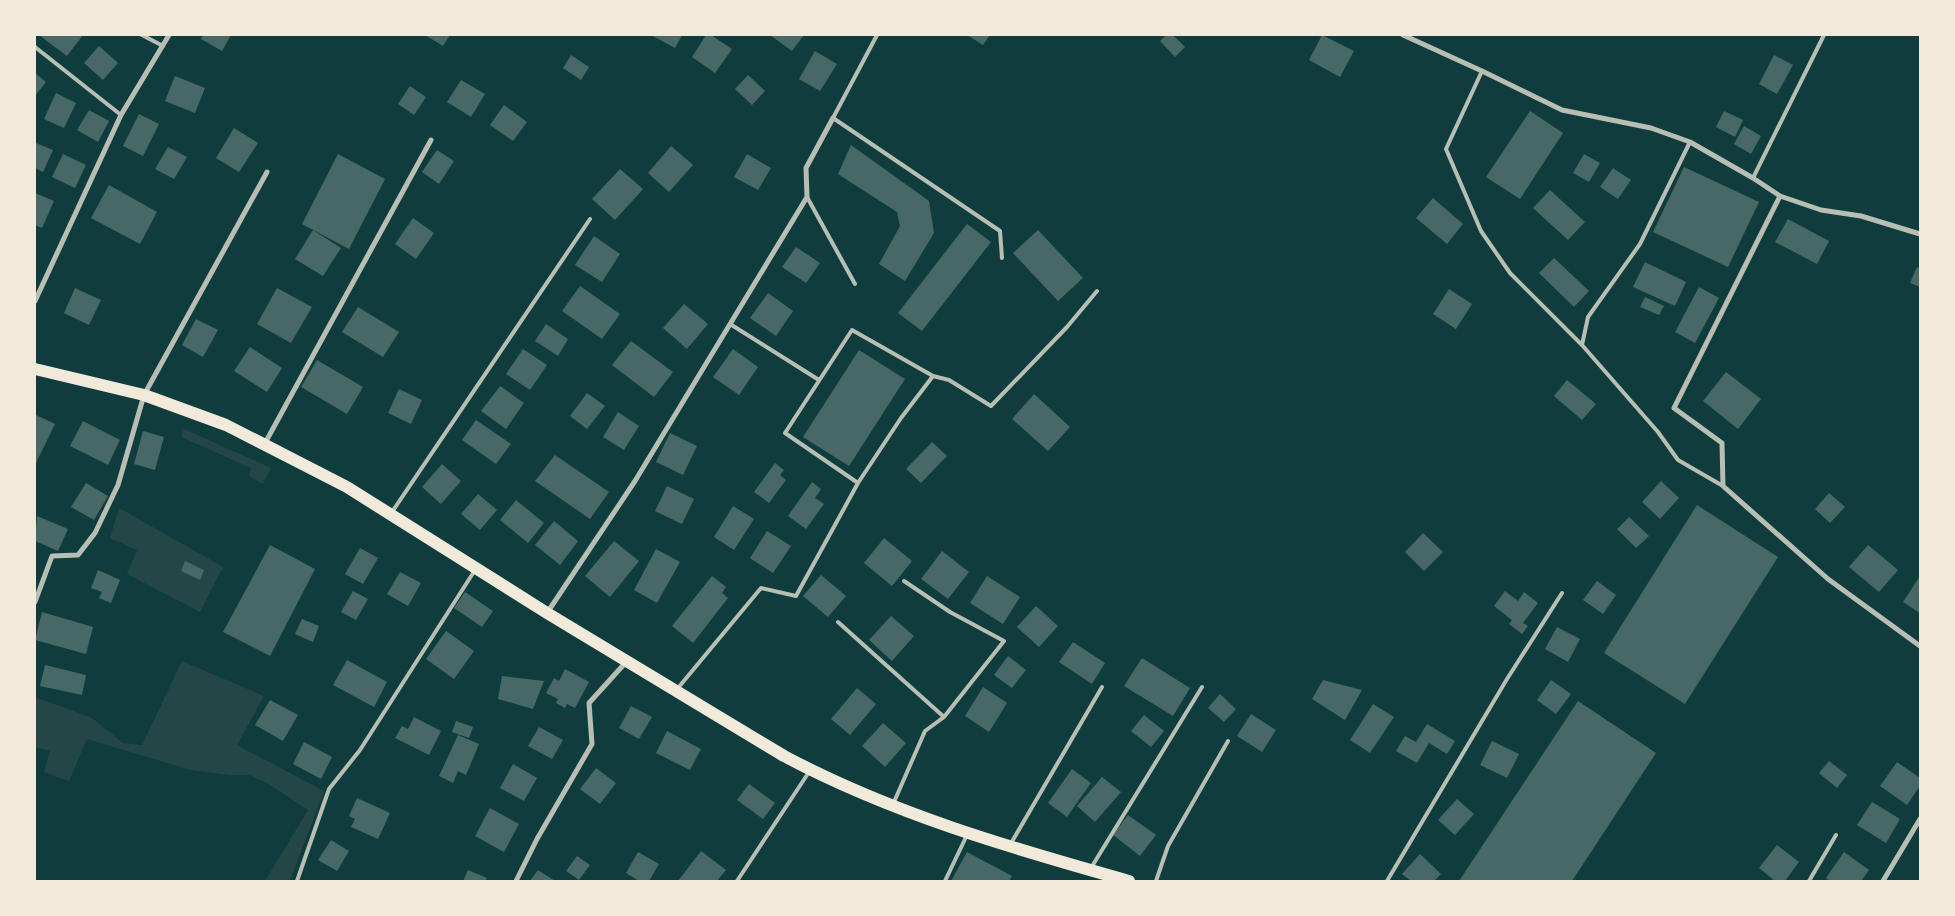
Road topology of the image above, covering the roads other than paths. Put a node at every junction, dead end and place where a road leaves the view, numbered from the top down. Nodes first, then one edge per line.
1 (142, 35) edge
2 (170, 35) edge
3 (877, 35) edge
4 (1403, 35) edge
5 (1824, 35) edge
6 (163, 46) junction
7 (35, 47) edge
8 (1482, 71) junction
9 (121, 115) junction
10 (833, 118) junction
11 (431, 140) dead end
12 (1690, 142) junction
13 (267, 172) dead end
14 (1752, 178) junction
15 (1780, 196) junction
16 (807, 197) junction
17 (590, 219) dead end
18 (1920, 234) edge
19 (1002, 258) dead end
20 (855, 284) dead end
21 (1097, 291) dead end
22 (35, 301) edge
23 (730, 324) junction
24 (1582, 345) junction
25 (35, 369) edge
26 (933, 376) junction
27 (819, 380) junction
28 (144, 395) junction
29 (264, 445) junction
30 (858, 483) junction
31 (1722, 486) junction
32 (391, 514) junction
33 (476, 568) junction
34 (904, 581) dead end
35 (1562, 594) dead end
36 (35, 602) edge
37 (547, 613) junction
38 (838, 622) dead end
39 (1920, 646) edge
40 (628, 661) junction
41 (1102, 686) dead end
42 (1202, 687) dead end
43 (676, 690) junction
44 (944, 717) junction
45 (1228, 741) dead end
46 (810, 770) junction
47 (892, 806) junction
48 (1920, 819) edge
49 (968, 833) junction
50 (1836, 835) dead end
51 (1009, 846) junction
52 (1090, 870) junction
53 (296, 881) edge
54 (516, 881) edge
55 (737, 881) edge
56 (945, 881) edge
57 (1129, 881) edge
58 (1156, 881) edge
59 (1387, 881) edge
60 (1809, 881) edge
61 (1883, 881) edge

1 - 6 lane
2 - 6 street
3 - 10 lane
4 - 8 street
5 - 14 lane
6 - 9 street
7 - 9 lane
8 - 12 street
8 - 24 lane
9 - 22 street
10 - 16 street
10 - 19 lane
11 - 29 street
12 - 14 street
12 - 24 lane
13 - 28 street
14 - 15 street
15 - 18 street
15 - 31 street
16 - 20 lane
16 - 23 street
17 - 32 lane
21 - 26 lane
23 - 27 lane
23 - 37 street
24 - 31 lane
25 - 28 main road
26 - 27 lane
26 - 30 lane
27 - 30 lane
28 - 29 main road
28 - 36 street
29 - 32 main road
30 - 43 lane
31 - 39 street
32 - 33 main road
33 - 37 main road
33 - 53 lane
34 - 44 lane
35 - 59 lane
37 - 40 main road
38 - 44 lane
40 - 43 main road
40 - 54 street
41 - 51 lane
42 - 52 lane
43 - 46 main road
44 - 47 lane
45 - 58 lane
46 - 47 main road
46 - 55 lane
47 - 49 main road
48 - 61 street
49 - 51 main road
49 - 56 lane
50 - 60 lane
51 - 52 main road
52 - 57 main road

